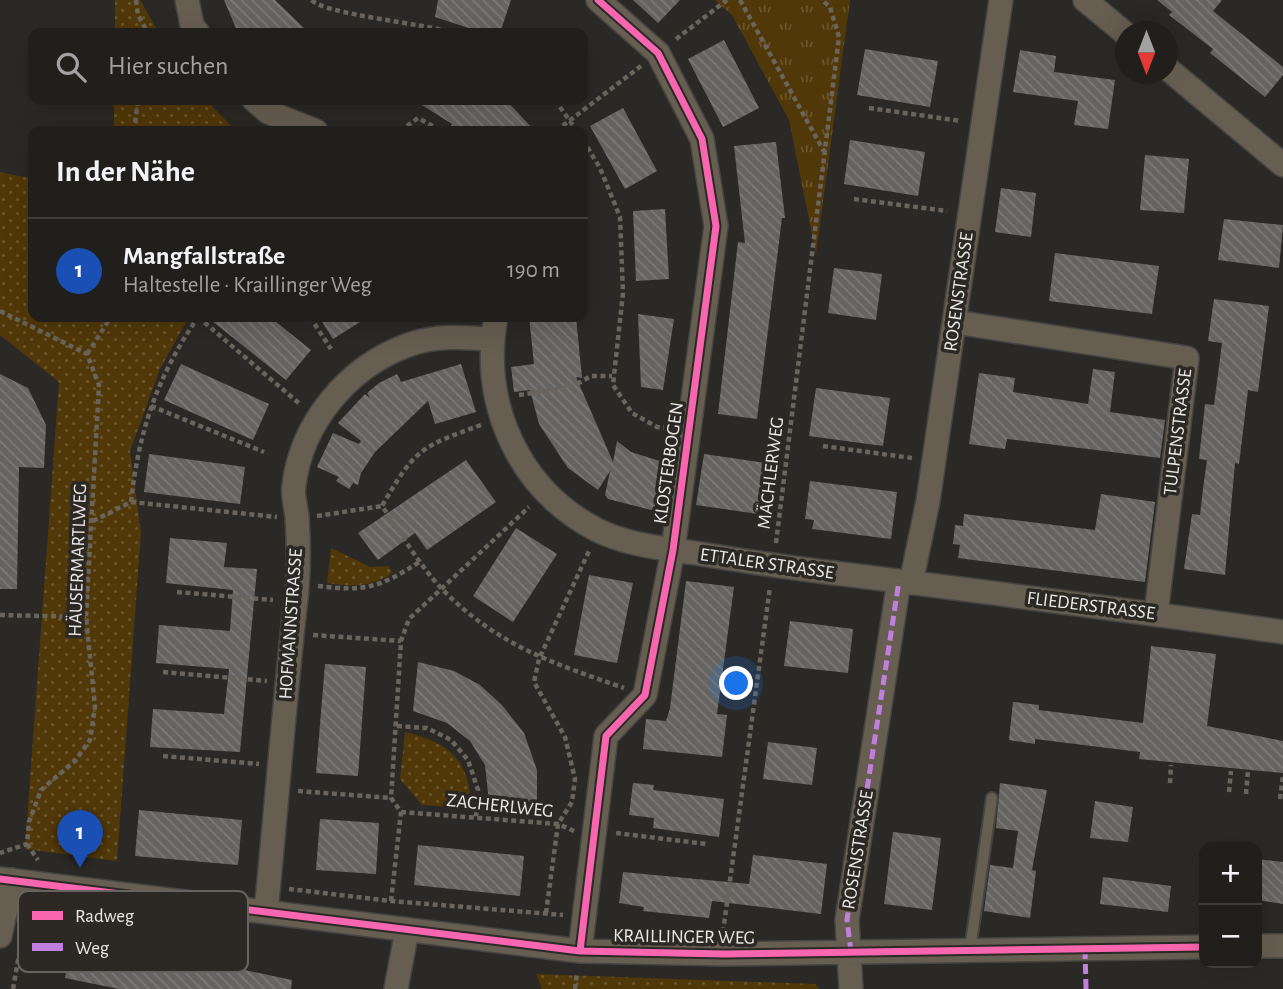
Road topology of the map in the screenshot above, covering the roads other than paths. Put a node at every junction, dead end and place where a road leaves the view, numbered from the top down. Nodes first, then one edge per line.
1 (187, 0) edge
2 (598, 0) edge
3 (1001, 0) edge
4 (1085, 0) edge
5 (1115, 26) edge
6 (195, 28) edge
7 (1178, 78) edge
8 (260, 105) edge
9 (303, 126) edge
10 (1283, 165) edge
11 (955, 322) junction
12 (494, 328) edge
13 (673, 550) junction
14 (905, 582) junction
15 (1156, 614) junction
16 (1283, 632) edge
17 (992, 798) dead end
18 (6, 880) edge
19 (95, 891) edge
20 (248, 910) edge
21 (266, 912) junction
22 (407, 930) junction
23 (0, 936) edge
24 (1262, 946) edge
25 (1283, 946) edge
26 (1199, 947) edge
27 (970, 950) junction
28 (580, 951) junction
29 (851, 952) junction
30 (396, 989) edge
31 (851, 989) edge

1 - 6 street
2 - 13 street, KLOSTERBOGEN
3 - 11 street, ROSENSTRASSE
4 - 5 street
7 - 10 street
8 - 9 street
11 - 14 street, ROSENSTRASSE
11 - 15 street, TULPENSTRASSE
12 - 13 street, ETTALER STRASSE
12 - 21 street, HOFMANNSTRASSE
13 - 14 street, ETTALER STRASSE
13 - 28 street, KLOSTERBOGEN
14 - 15 street, FLIEDERSTRASSE
14 - 29 street, ROSENSTRASSE
15 - 16 street, FLIEDERSTRASSE
17 - 27 lane
18 - 19 street, KRAILLINGER WEG
18 - 23 street
20 - 21 street, KRAILLINGER WEG
21 - 22 street, KRAILLINGER WEG
22 - 28 street, KRAILLINGER WEG
22 - 30 street
24 - 25 street
26 - 27 street, KRAILLINGER WEG
27 - 29 street, KRAILLINGER WEG
28 - 29 street, KRAILLINGER WEG
29 - 31 street, ROSENSTRASSE

